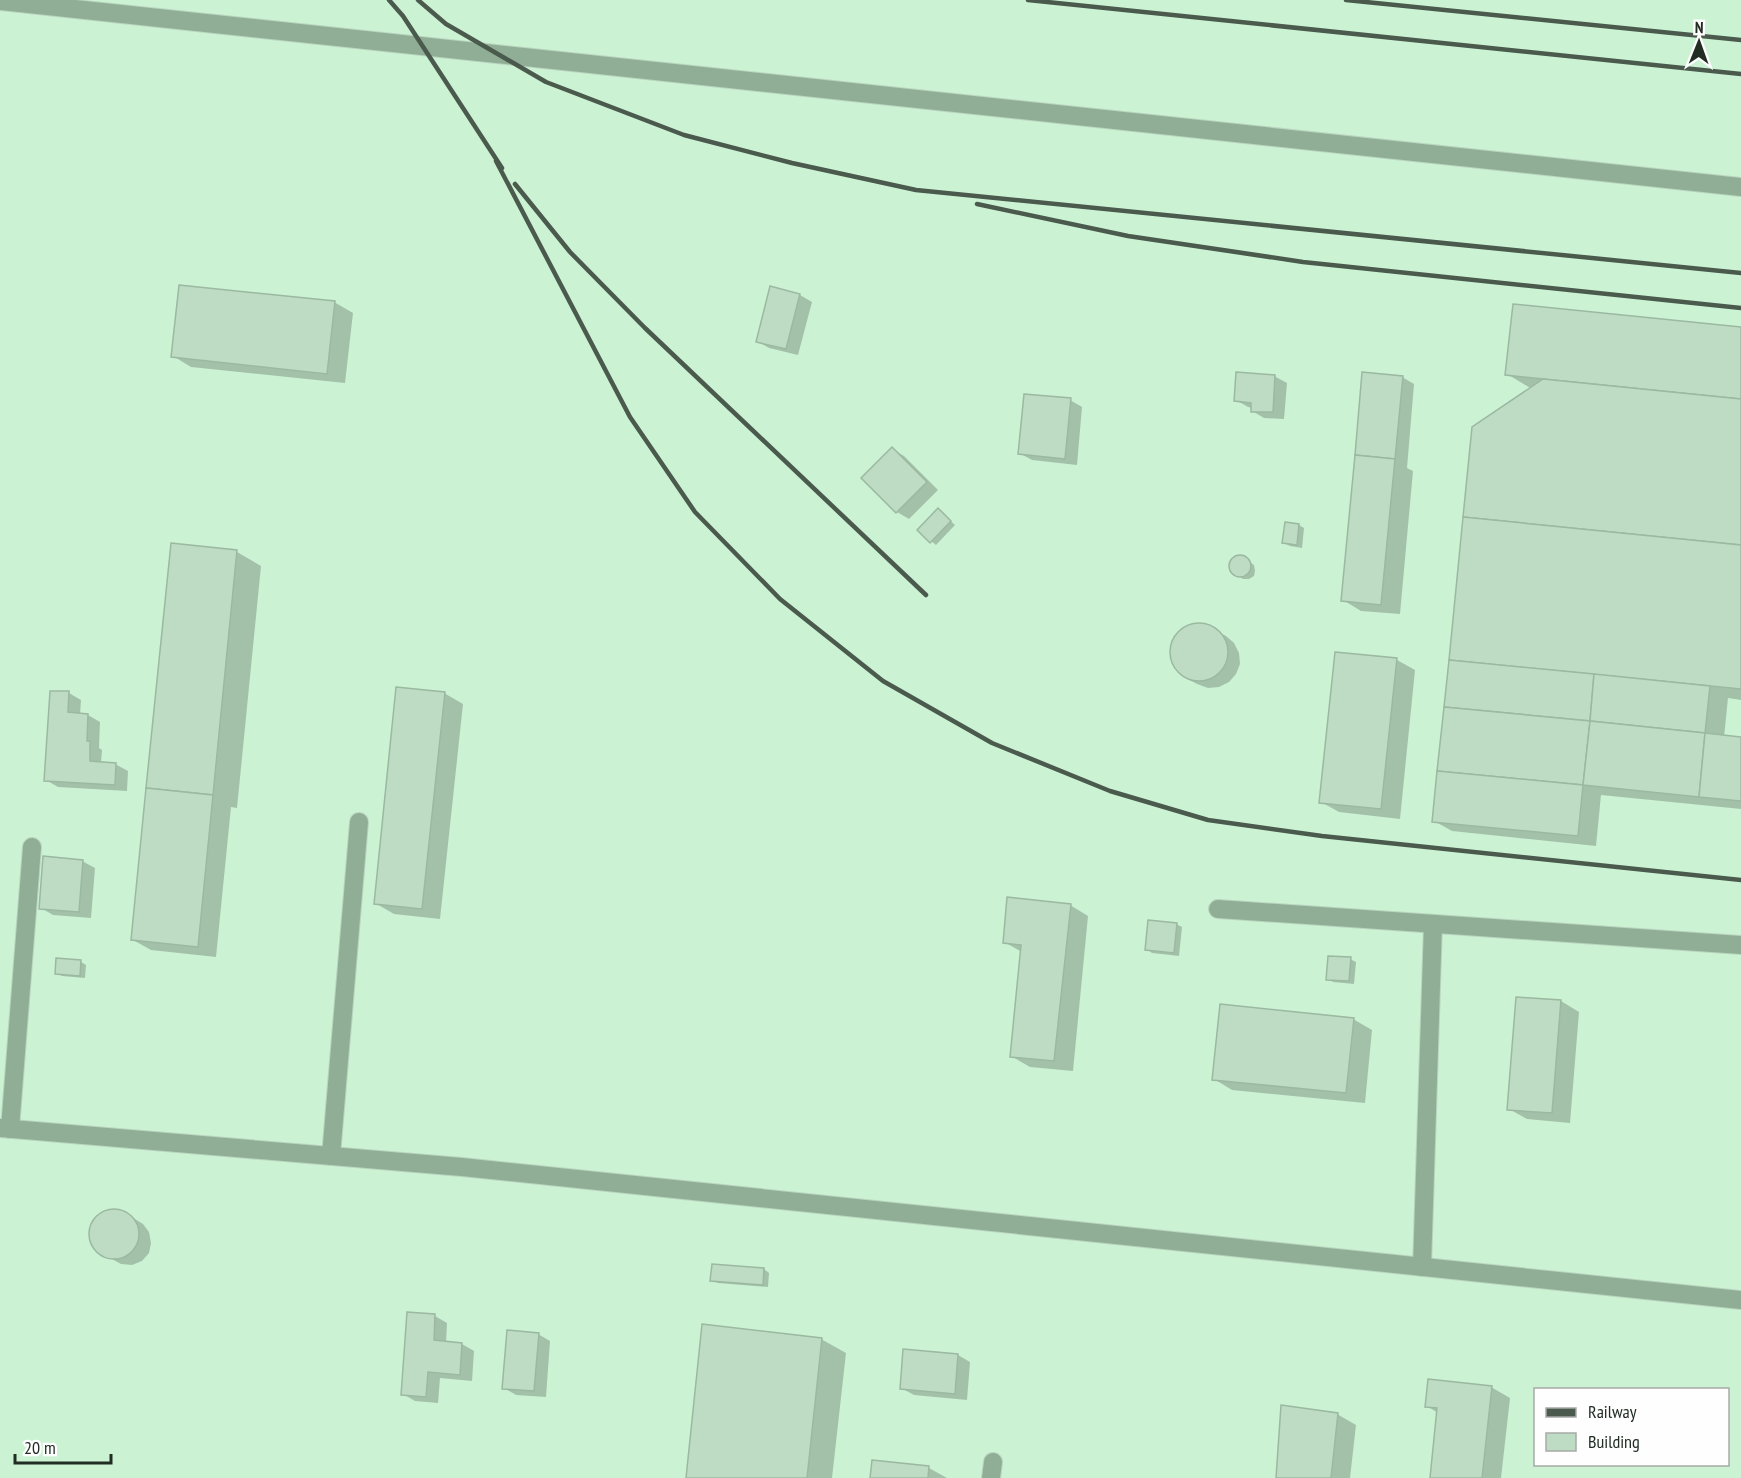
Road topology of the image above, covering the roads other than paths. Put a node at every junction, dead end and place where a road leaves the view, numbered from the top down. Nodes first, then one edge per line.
1 (0, 1) edge
2 (1741, 187) edge
3 (359, 822) dead end
4 (32, 847) dead end
5 (1218, 909) dead end
6 (1433, 924) junction
7 (1741, 945) edge
8 (5, 1128) edge
9 (331, 1156) junction
10 (1422, 1267) junction
11 (1741, 1300) edge

1 - 2 lane
3 - 9 lane
4 - 8 lane
5 - 6 lane
6 - 7 lane
6 - 10 lane
8 - 9 lane
9 - 10 lane
10 - 11 lane

